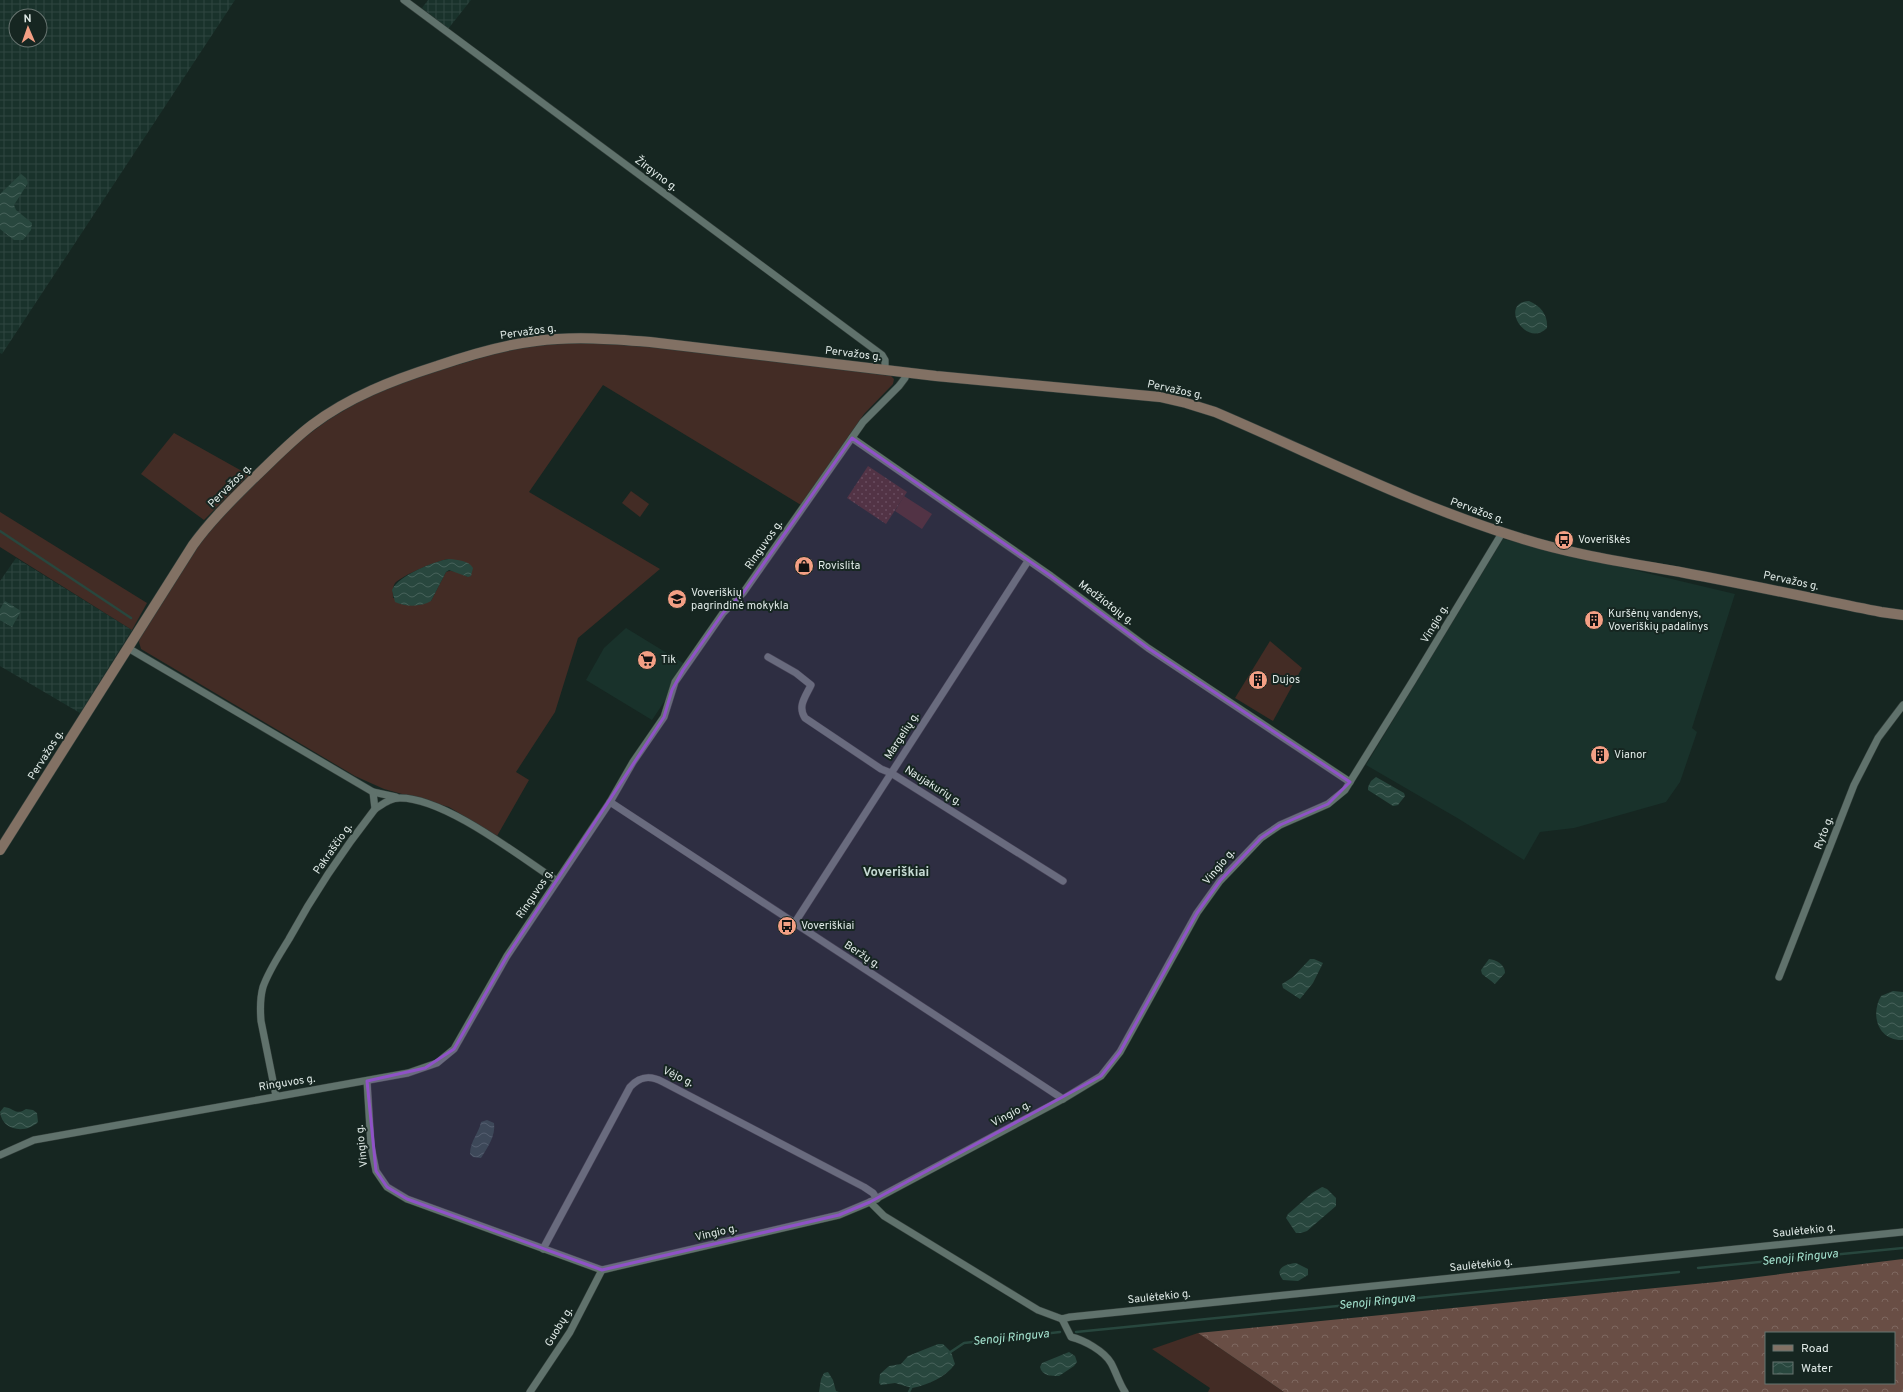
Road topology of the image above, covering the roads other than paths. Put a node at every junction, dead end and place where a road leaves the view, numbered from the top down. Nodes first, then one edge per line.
1 (404, 0) edge
2 (885, 370) junction
3 (906, 373) junction
4 (852, 438) junction
5 (1502, 533) junction
6 (1028, 561) junction
7 (1903, 615) edge
8 (128, 648) junction
9 (768, 658) dead end
10 (1903, 705) edge
11 (891, 773) junction
12 (1350, 782) junction
13 (373, 792) junction
14 (399, 798) junction
15 (610, 802) junction
16 (375, 809) junction
17 (0, 850) edge
18 (557, 881) junction
19 (1063, 881) dead end
20 (794, 924) junction
21 (1779, 976) dead end
22 (367, 1081) junction
23 (276, 1096) junction
24 (1063, 1099) junction
25 (0, 1155) edge
26 (874, 1200) junction
27 (1903, 1232) edge
28 (543, 1249) junction
29 (602, 1270) junction
30 (1062, 1319) junction
31 (530, 1392) edge
32 (1125, 1392) edge

1 - 2 street, Žirgyno g.
2 - 3 main road, Pervažos g.
2 - 8 main road, Pervažos g.
3 - 4 street, Ringuvos g.
3 - 5 main road, Pervažos g.
4 - 6 street, Medžiotojų g.
4 - 15 street, Ringuvos g.
5 - 7 main road, Pervažos g.
5 - 12 street, Vingio g.
6 - 11 street, Margelių g.
6 - 12 street, Medžiotojų g.
8 - 13 street
8 - 17 main road, Pervažos g.
9 - 11 street, Naujakurių g.
10 - 21 street, Ryto g.
11 - 19 street, Naujakurių g.
11 - 20 street, Margelių g.
12 - 24 street, Vingio g.
13 - 14 street
13 - 16 street
14 - 16 street, Pakraščio g.
14 - 18 street
15 - 18 street, Ringuvos g.
15 - 20 street, Beržų g.
16 - 23 street, Pakraščio g.
18 - 22 street, Ringuvos g.
20 - 24 street, Beržų g.
22 - 23 street, Ringuvos g.
22 - 28 street, Vingio g.
23 - 25 street, Ringuvos g.
24 - 26 street, Vingio g.
26 - 28 street, Vėjo g.
26 - 29 street, Vingio g.
26 - 30 street
27 - 30 street, Saulėtekio g.
28 - 29 street, Vingio g.
29 - 31 street, Guobų g.
30 - 32 street

